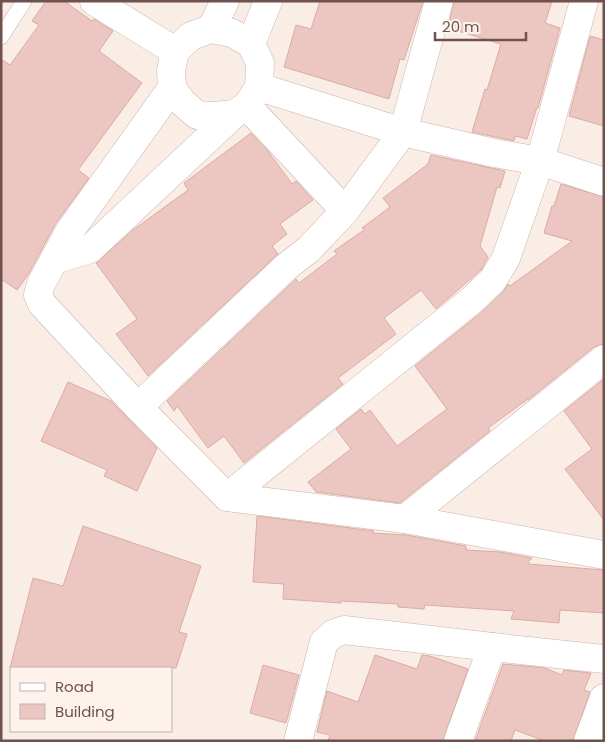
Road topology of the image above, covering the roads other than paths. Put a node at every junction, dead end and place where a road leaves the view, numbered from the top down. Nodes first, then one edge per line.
1 (24, 1) edge
2 (94, 1) edge
3 (225, 1) edge
4 (268, 1) edge
5 (439, 1) edge
6 (584, 1) edge
7 (211, 29) junction
8 (1, 37) edge
9 (251, 44) junction
10 (175, 52) junction
11 (172, 88) junction
12 (247, 102) junction
13 (403, 132) junction
14 (540, 161) junction
15 (604, 182) edge
16 (345, 211) junction
17 (54, 260) junction
18 (604, 359) edge
19 (138, 407) junction
20 (227, 497) junction
21 (405, 519) junction
22 (601, 551) edge
23 (492, 647) junction
24 (604, 659) edge
25 (604, 698) edge
26 (298, 741) edge
27 (458, 741) edge
28 (588, 741) edge

1 - 8 lane
2 - 10 street
3 - 7 street
4 - 9 street
5 - 13 street
6 - 14 street
7 - 9 street
7 - 10 street
9 - 12 street
10 - 11 street
11 - 12 street
11 - 17 street
12 - 13 street
12 - 16 street
12 - 17 street
13 - 14 street
13 - 16 street
14 - 15 street
14 - 20 street
16 - 19 street
17 - 19 street
18 - 21 street
19 - 20 street
20 - 21 street
21 - 22 street
23 - 24 street
23 - 26 street
23 - 27 street
25 - 28 street

